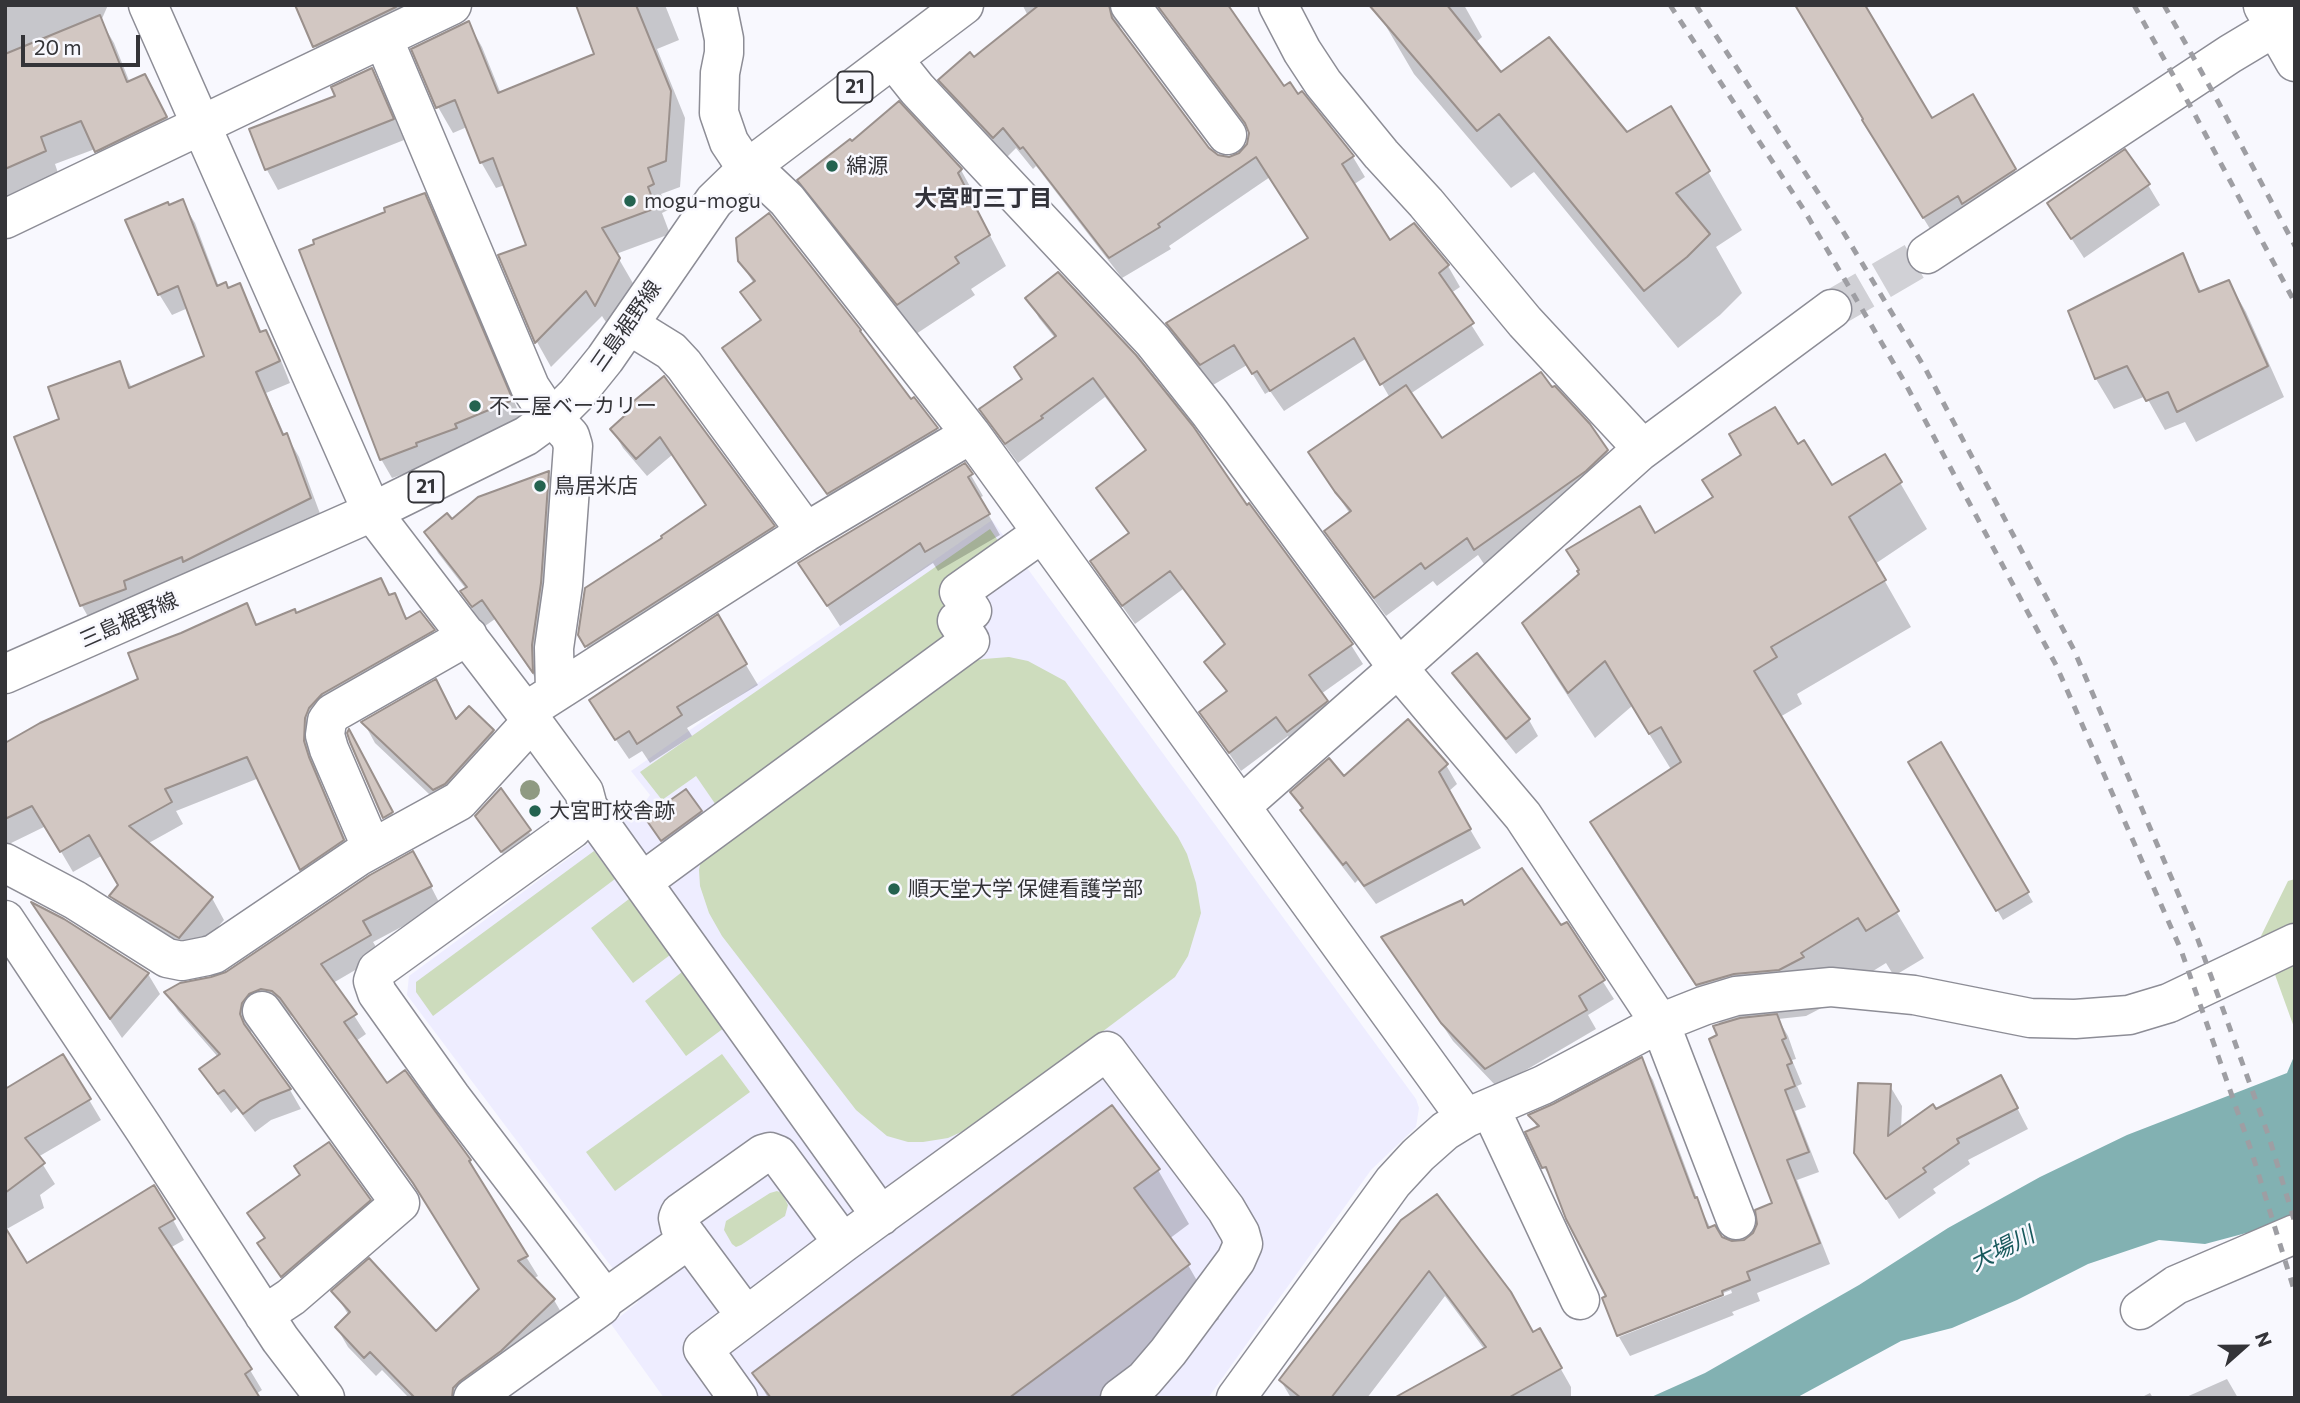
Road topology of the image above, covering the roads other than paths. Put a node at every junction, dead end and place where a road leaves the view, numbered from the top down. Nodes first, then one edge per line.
1 (148, 5) edge
2 (452, 5) edge
3 (718, 5) edge
4 (964, 5) edge
5 (1130, 5) edge
6 (1278, 5) edge
7 (2277, 17) edge
8 (383, 38) junction
9 (892, 58) junction
10 (2295, 62) edge
11 (202, 125) junction
12 (1227, 135) dead end
13 (747, 169) junction
14 (5, 219) edge
15 (1927, 254) tunnel mouth
16 (1832, 309) tunnel mouth
17 (628, 325) junction
18 (554, 416) junction
19 (971, 434) junction
20 (1643, 449) junction
21 (372, 512) junction
22 (806, 532) junction
23 (1042, 533) junction
24 (468, 636) junction
25 (1398, 668) junction
26 (5, 674) edge
27 (537, 708) junction
28 (1241, 806) junction
29 (587, 807) junction
30 (372, 849) junction
31 (5, 863) edge
32 (642, 881) junction
33 (10, 937) edge
34 (2295, 943) edge
35 (261, 1011) dead end
36 (1660, 1023) junction
37 (1478, 1113) junction
38 (881, 1216) junction
39 (1736, 1220) dead end
40 (2295, 1234) edge
41 (689, 1239) junction
42 (843, 1243) junction
43 (605, 1299) junction
44 (1580, 1300) dead end
45 (2140, 1310) dead end
46 (264, 1315) junction
47 (746, 1316) junction
48 (325, 1398) edge
49 (473, 1398) edge
50 (738, 1398) edge
51 (1120, 1398) edge
52 (1236, 1398) edge

1 - 11 street
2 - 8 street
3 - 13 street
4 - 9 street, 三島裾野線 / 21
5 - 12 street
6 - 20 street
7 - 10 street
7 - 15 street
8 - 11 street
8 - 18 street
9 - 13 street, 三島裾野線 / 21
9 - 25 street
11 - 14 street
11 - 21 street
13 - 17 street, 三島裾野線 / 21
13 - 19 street
16 - 20 street
17 - 18 street, 三島裾野線 / 21
17 - 22 street
18 - 21 street, 三島裾野線 / 21
18 - 27 street
19 - 22 street
19 - 23 street
20 - 25 street
21 - 24 street
21 - 26 street, 三島裾野線 / 21
22 - 27 street
23 - 28 street
23 - 32 street
24 - 27 street
24 - 30 street
25 - 28 street
25 - 36 street
27 - 29 street
27 - 30 street
28 - 37 street
29 - 32 street
29 - 43 street
30 - 31 street
32 - 38 street
33 - 46 street
34 - 36 street
35 - 46 street
36 - 37 street
36 - 39 street
37 - 44 street
37 - 52 street
38 - 42 street
38 - 51 street
40 - 45 street
41 - 42 street
41 - 43 street
41 - 47 street
42 - 47 street
43 - 49 street
46 - 48 street
47 - 50 street

